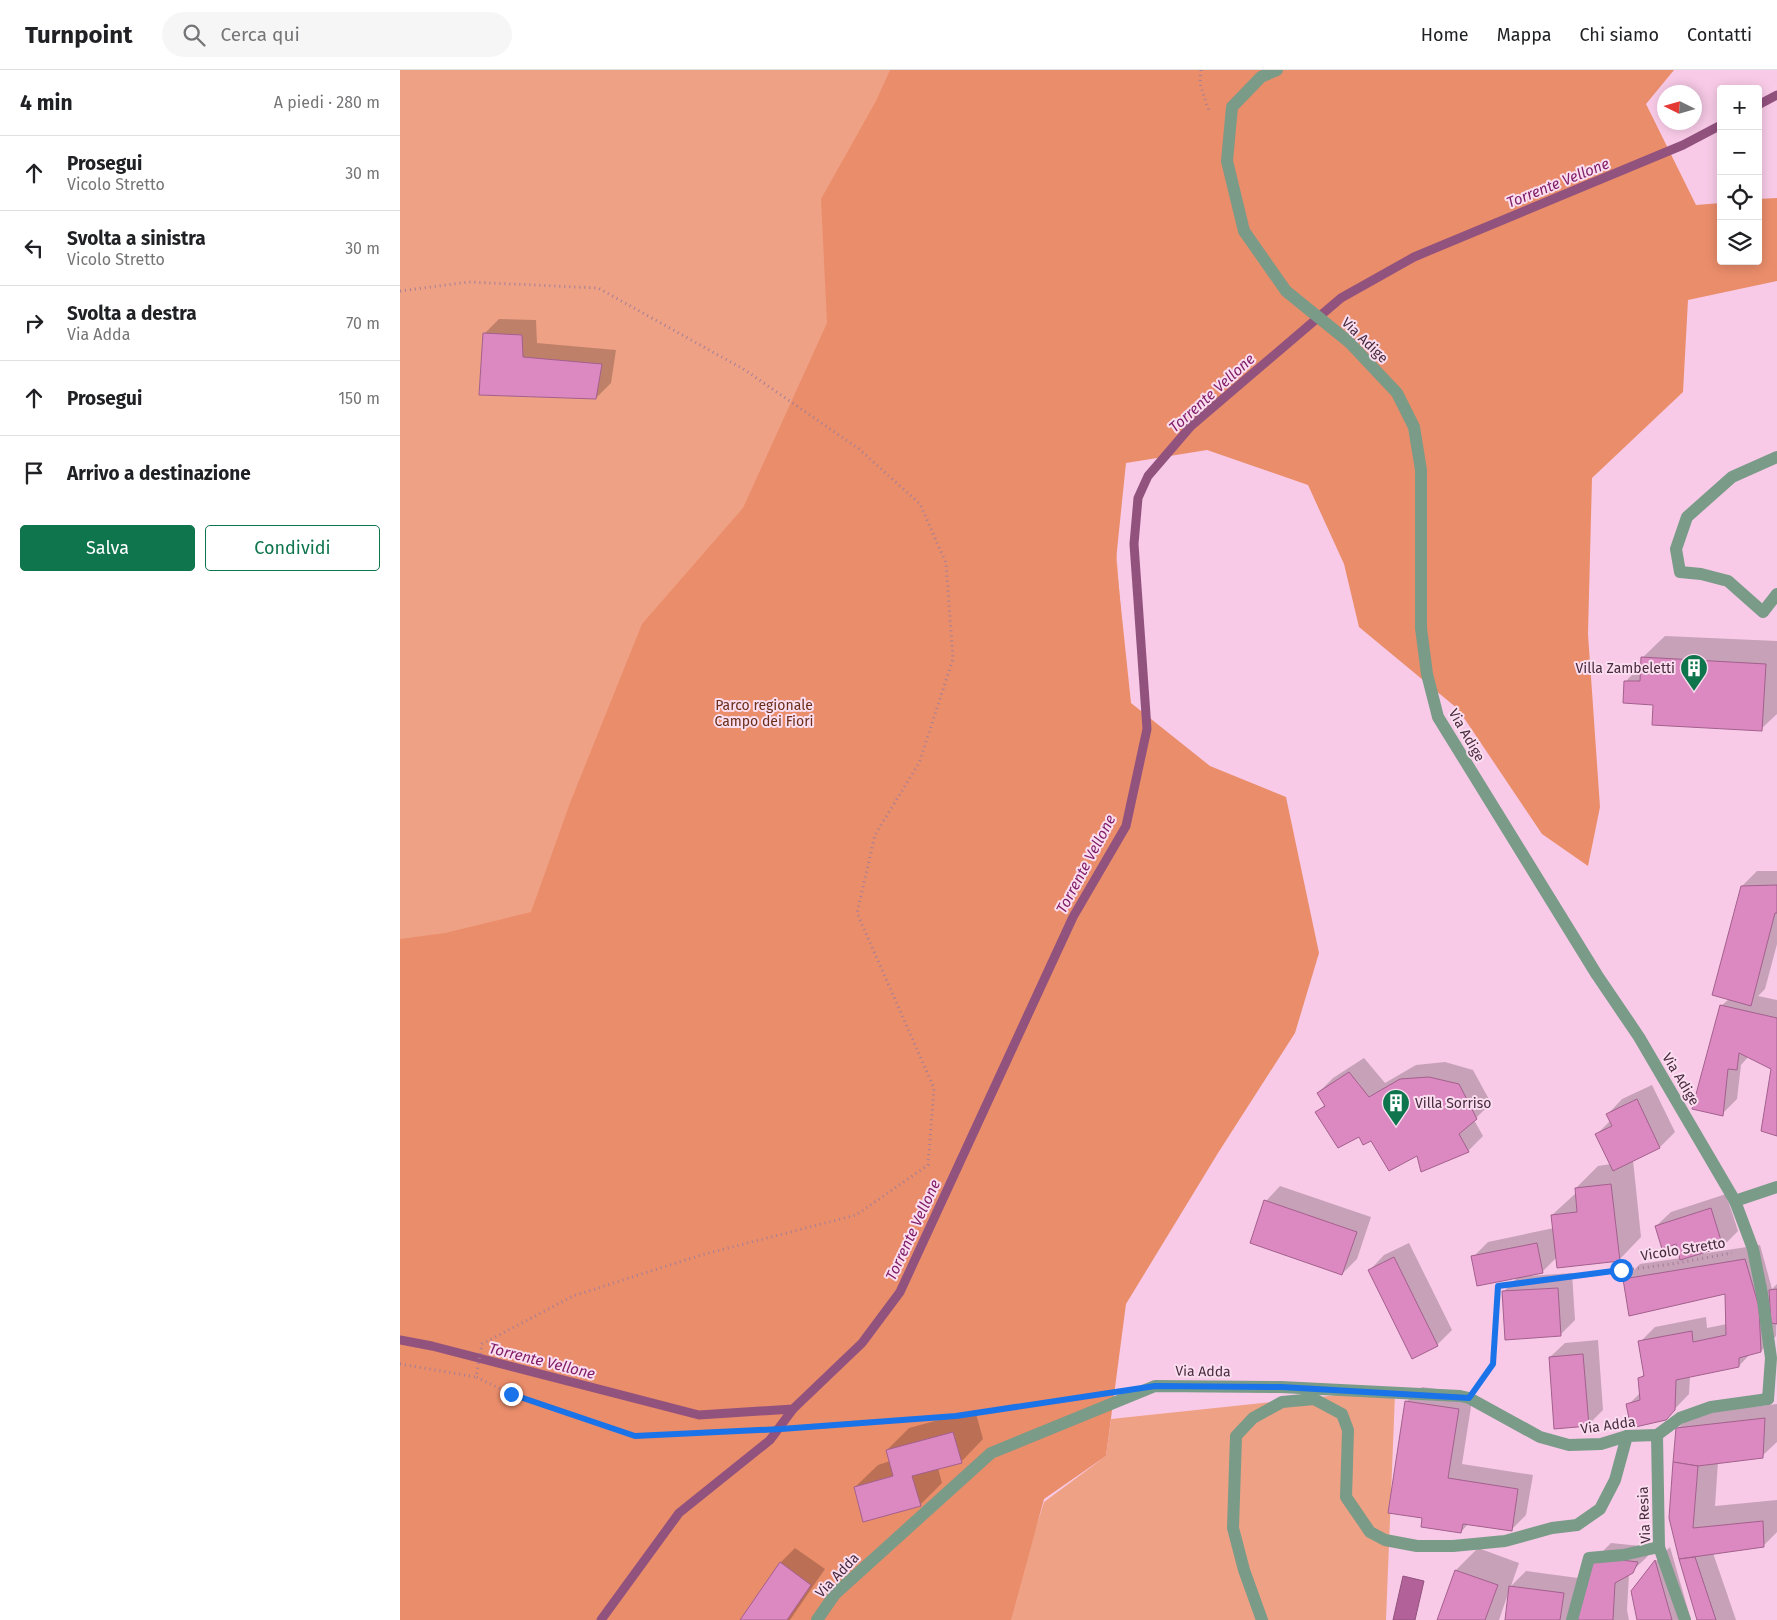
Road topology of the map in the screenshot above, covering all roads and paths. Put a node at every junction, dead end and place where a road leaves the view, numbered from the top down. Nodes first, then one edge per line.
1 (1278, 70) edge
2 (400, 291) edge
3 (1777, 457) edge
4 (1777, 594) edge
5 (1777, 1187) edge
6 (1736, 1201) junction
7 (1753, 1249) junction
8 (400, 1364) edge
9 (476, 1377) junction
10 (1469, 1398) junction
11 (1060, 1400) dead end
12 (1772, 1401) edge
13 (1657, 1435) junction
14 (1627, 1436) junction
15 (1659, 1547) junction
16 (817, 1620) edge
17 (1262, 1620) edge
18 (1572, 1620) edge
19 (1685, 1620) edge

1 - 6 street, Via Adige
2 - 9 path
3 - 4 street
5 - 6 street
6 - 7 street, Via Adige
7 - 10 path, Vicolo Stretto
7 - 12 street, Via Adige
8 - 9 path
9 - 11 path
10 - 14 street, Via Adda
10 - 16 street, Via Adda
12 - 13 street
13 - 14 street, Via Adda
13 - 15 street, Via Resia
14 - 17 street
15 - 18 street
15 - 19 street, Via Resia

